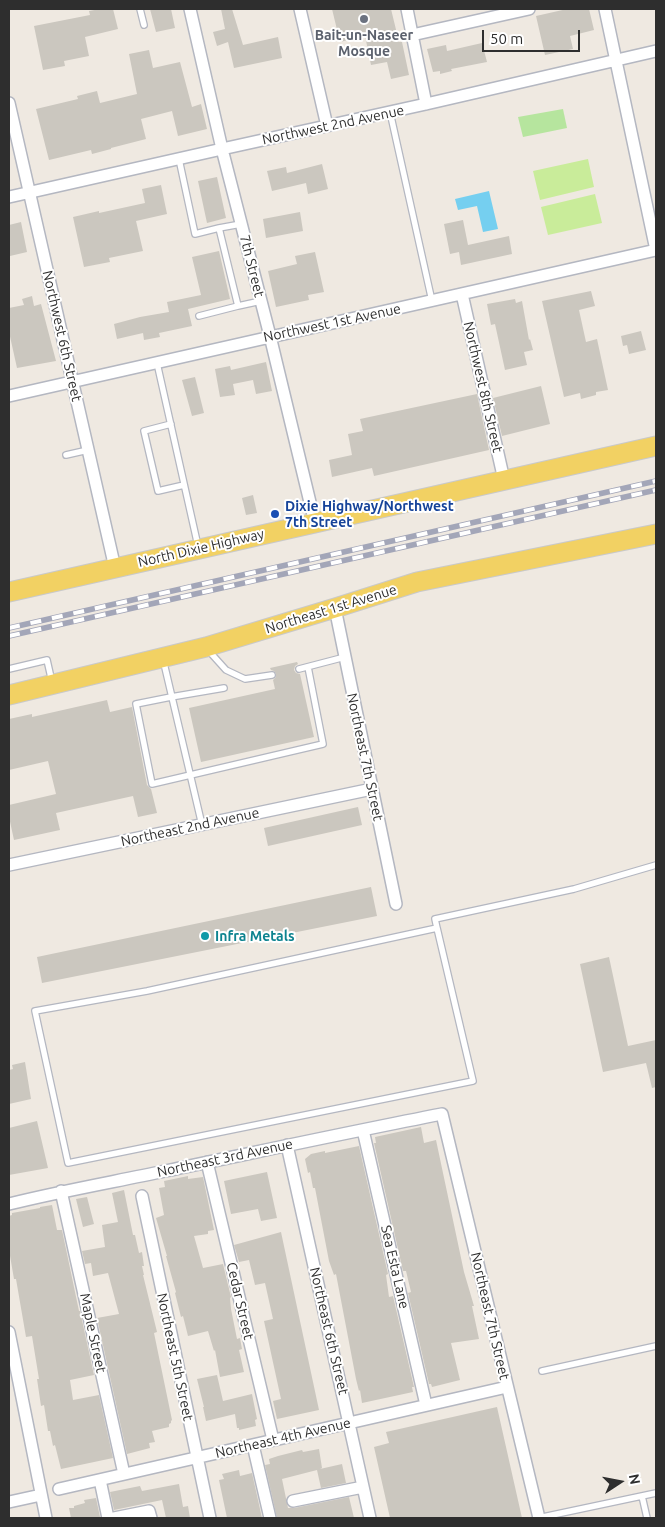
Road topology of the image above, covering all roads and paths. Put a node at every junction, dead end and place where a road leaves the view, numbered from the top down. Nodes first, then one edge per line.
1 (140, 9) edge
2 (190, 9) edge
3 (300, 9) edge
4 (407, 9) edge
5 (529, 9) edge
6 (605, 9) edge
7 (144, 25) dead end
8 (412, 35) junction
9 (656, 51) edge
10 (616, 60) junction
11 (9, 103) edge
12 (426, 104) junction
13 (390, 112) junction
14 (327, 126) junction
15 (222, 149) junction
16 (178, 159) junction
17 (29, 193) junction
18 (9, 197) edge
19 (241, 224) junction
20 (219, 228) junction
21 (656, 250) edge
22 (462, 294) junction
23 (261, 301) junction
24 (432, 301) junction
25 (238, 306) junction
26 (199, 316) dead end
27 (270, 336) junction
28 (157, 362) junction
29 (72, 382) junction
30 (9, 396) edge
31 (171, 424) junction
32 (656, 446) edge
33 (88, 450) junction
34 (66, 455) dead end
35 (504, 480) junction
36 (184, 485) junction
37 (316, 523) junction
38 (656, 534) edge
39 (198, 548) junction
40 (116, 568) junction
41 (9, 592) edge
42 (335, 608) junction
43 (206, 647) junction
44 (163, 657) junction
45 (344, 658) junction
46 (308, 667) junction
47 (9, 669) edge
48 (299, 669) dead end
49 (272, 675) dead end
50 (53, 684) junction
51 (224, 688) dead end
52 (9, 695) edge
53 (171, 696) junction
54 (189, 775) junction
55 (372, 788) junction
56 (202, 825) junction
57 (9, 865) edge
58 (656, 865) edge
59 (396, 904) dead end
60 (437, 928) junction
61 (442, 1114) joint
62 (364, 1130) junction
63 (287, 1145) junction
64 (207, 1162) junction
65 (61, 1191) junction
66 (142, 1196) dead end
67 (9, 1204) edge
68 (9, 1332) edge
69 (656, 1346) edge
70 (542, 1371) dead end
71 (507, 1387) junction
72 (426, 1405) junction
73 (350, 1423) junction
74 (273, 1440) junction
75 (253, 1445) junction
76 (196, 1458) junction
77 (124, 1474) junction
78 (100, 1480) junction
79 (363, 1487) junction
80 (59, 1489) dead end
81 (656, 1493) edge
82 (41, 1495) junction
83 (642, 1496) junction
84 (293, 1501) dead end
85 (9, 1502) edge
86 (46, 1518) edge
87 (108, 1518) edge
88 (114, 1518) edge
89 (151, 1518) edge
90 (210, 1518) edge
91 (270, 1518) edge
92 (370, 1518) edge
93 (539, 1518) edge
94 (647, 1518) edge

1 - 7 lane
2 - 15 street, 7th Street
3 - 14 street
4 - 8 street
5 - 8 street
6 - 10 street
8 - 12 street
9 - 10 street, Northwest 2nd Avenue
10 - 12 street, Northwest 2nd Avenue
10 - 21 street
11 - 17 street, Northwest 6th Street
12 - 13 street, Northwest 2nd Avenue
13 - 14 street, Northwest 2nd Avenue
13 - 24 lane
14 - 15 street, Northwest 2nd Avenue
15 - 16 street, Northwest 2nd Avenue
15 - 19 street, 7th Street
16 - 17 street, Northwest 2nd Avenue
16 - 20 lane
17 - 18 street, Northwest 2nd Avenue
17 - 29 street, Northwest 6th Street
19 - 20 lane
19 - 23 street, 7th Street
20 - 25 lane
21 - 22 street, Northwest 1st Avenue
22 - 24 street, Northwest 1st Avenue
22 - 35 street, Northwest 8th Street
23 - 25 lane
23 - 27 street, 7th Street
24 - 27 street, Northwest 1st Avenue
25 - 26 lane
27 - 28 street, Northwest 1st Avenue
27 - 37 street, 7th Street
28 - 29 street, Northwest 1st Avenue
28 - 31 lane
29 - 30 street, Northwest 1st Avenue
29 - 33 street, Northwest 6th Street
31 - 36 lane
31 - 36 lane
32 - 35 main road, North Dixie Highway
33 - 34 lane
33 - 40 street, Northwest 6th Street
35 - 37 main road, North Dixie Highway
36 - 39 lane
37 - 39 main road, North Dixie Highway
38 - 42 main road, Northeast 1st Avenue
39 - 40 main road, North Dixie Highway
40 - 41 main road, North Dixie Highway
42 - 43 main road, Northeast 1st Avenue
42 - 45 street, Northeast 7th Street
43 - 44 main road, Northeast 1st Avenue
43 - 49 lane
44 - 50 main road, Northeast 1st Avenue
44 - 53 lane
45 - 46 lane
45 - 55 street, Northeast 7th Street
46 - 48 lane
46 - 54 lane
47 - 50 lane
50 - 52 main road, Northeast 1st Avenue
51 - 53 lane
53 - 54 lane
53 - 54 lane
54 - 56 lane
55 - 56 street, Northeast 2nd Avenue
55 - 59 street, Northeast 7th Street
56 - 57 street, Northeast 2nd Avenue
58 - 60 lane
60 - 60 lane
61 - 62 street, Northeast 3rd Avenue
61 - 71 street, Northeast 7th Street
62 - 63 street, Northeast 3rd Avenue
62 - 72 street, Sea Esta Lane
63 - 64 street, Northeast 3rd Avenue
63 - 73 street, Northeast 6th Street
64 - 65 street, Northeast 3rd Avenue
64 - 74 street, Cedar Street
65 - 67 street, Northeast 3rd Avenue
65 - 77 street, Maple Street
66 - 76 street, Northeast 5th Street
68 - 82 street
69 - 70 lane
71 - 72 street, Northeast 4th Avenue
71 - 93 street, Northeast 7th Street
72 - 73 street, Northeast 4th Avenue
73 - 74 street, Northeast 4th Avenue
73 - 79 street, Northeast 6th Street
74 - 75 street, Northeast 4th Avenue
75 - 76 street, Northeast 4th Avenue
75 - 91 street
76 - 77 street, Northeast 4th Avenue
76 - 90 street, Northeast 5th Street
77 - 78 street, Northeast 4th Avenue
78 - 80 street, Northeast 4th Avenue
78 - 87 street
79 - 84 street
79 - 92 street, Northeast 6th Street
81 - 83 lane
82 - 85 street
82 - 86 street
83 - 93 lane
83 - 94 lane
88 - 89 street

